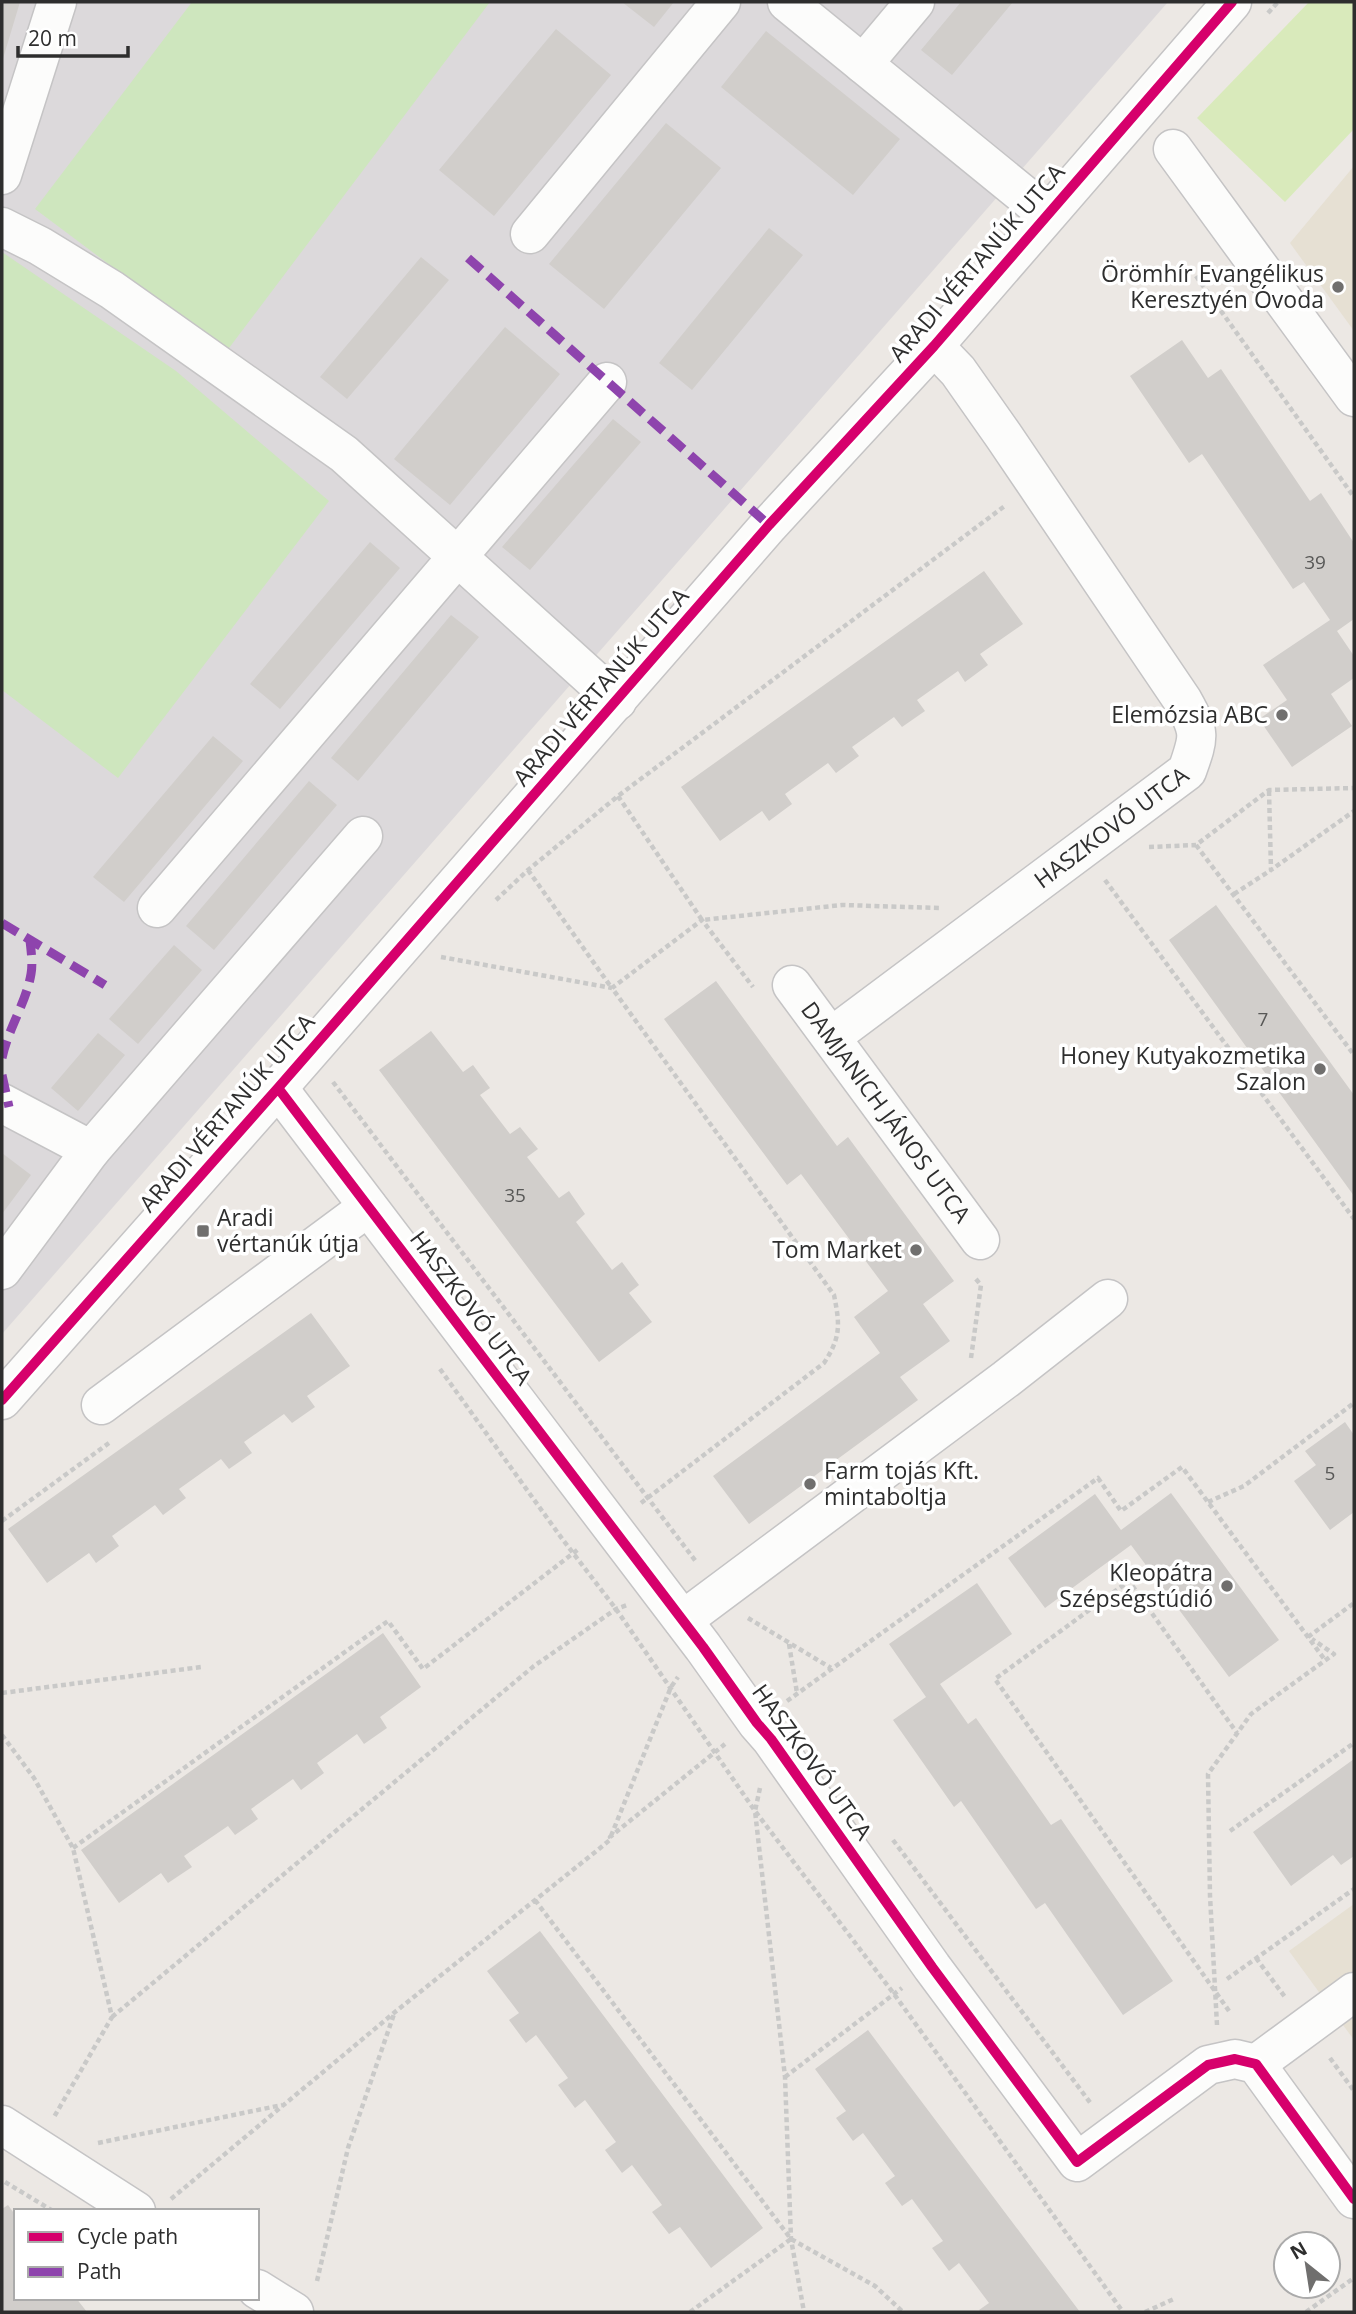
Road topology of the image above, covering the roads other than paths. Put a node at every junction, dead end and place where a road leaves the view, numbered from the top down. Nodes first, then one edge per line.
1 (57, 2) edge
2 (721, 2) edge
3 (787, 2) edge
4 (915, 2) edge
5 (1232, 2) edge
6 (863, 64) junction
7 (1173, 149) dead end
8 (2, 174) edge
9 (1047, 214) junction
10 (2, 227) edge
11 (530, 234) dead end
12 (934, 346) junction
13 (607, 382) dead end
14 (1354, 397) edge
15 (458, 557) junction
16 (617, 701) junction
17 (363, 836) dead end
18 (157, 908) dead end
19 (776, 991) road end
20 (831, 1037) junction
21 (278, 1088) junction
22 (4, 1108) edge
23 (91, 1150) junction
24 (368, 1207) junction
25 (976, 1257) road end
26 (2, 1270) edge
27 (1108, 1299) dead end
28 (2, 1400) edge
29 (101, 1405) dead end
30 (682, 1620) junction
31 (1354, 1992) edge
32 (1256, 2064) junction
33 (2, 2125) edge
34 (1354, 2199) edge
35 (150, 2208) edge
36 (259, 2289) edge
37 (304, 2300) edge

1 - 8 street
2 - 11 street
3 - 6 street
4 - 6 street
5 - 9 street, ARADI VÉRTANÚK UTCA
6 - 9 street
7 - 14 street
9 - 12 street, ARADI VÉRTANÚK UTCA
10 - 15 street
12 - 16 street, ARADI VÉRTANÚK UTCA
12 - 20 street, HASZKOVÓ UTCA
13 - 15 street
15 - 16 street
15 - 18 street
16 - 21 street, ARADI VÉRTANÚK UTCA
17 - 23 street
19 - 20 street, DAMJANICH JÁNOS UTCA
20 - 25 street, DAMJANICH JÁNOS UTCA
21 - 24 street, HASZKOVÓ UTCA
21 - 28 street, ARADI VÉRTANÚK UTCA
22 - 23 street
23 - 26 street
24 - 29 street
24 - 30 street, HASZKOVÓ UTCA
27 - 30 street
30 - 32 street, HASZKOVÓ UTCA
31 - 32 street
32 - 34 street
33 - 35 street
36 - 37 street

